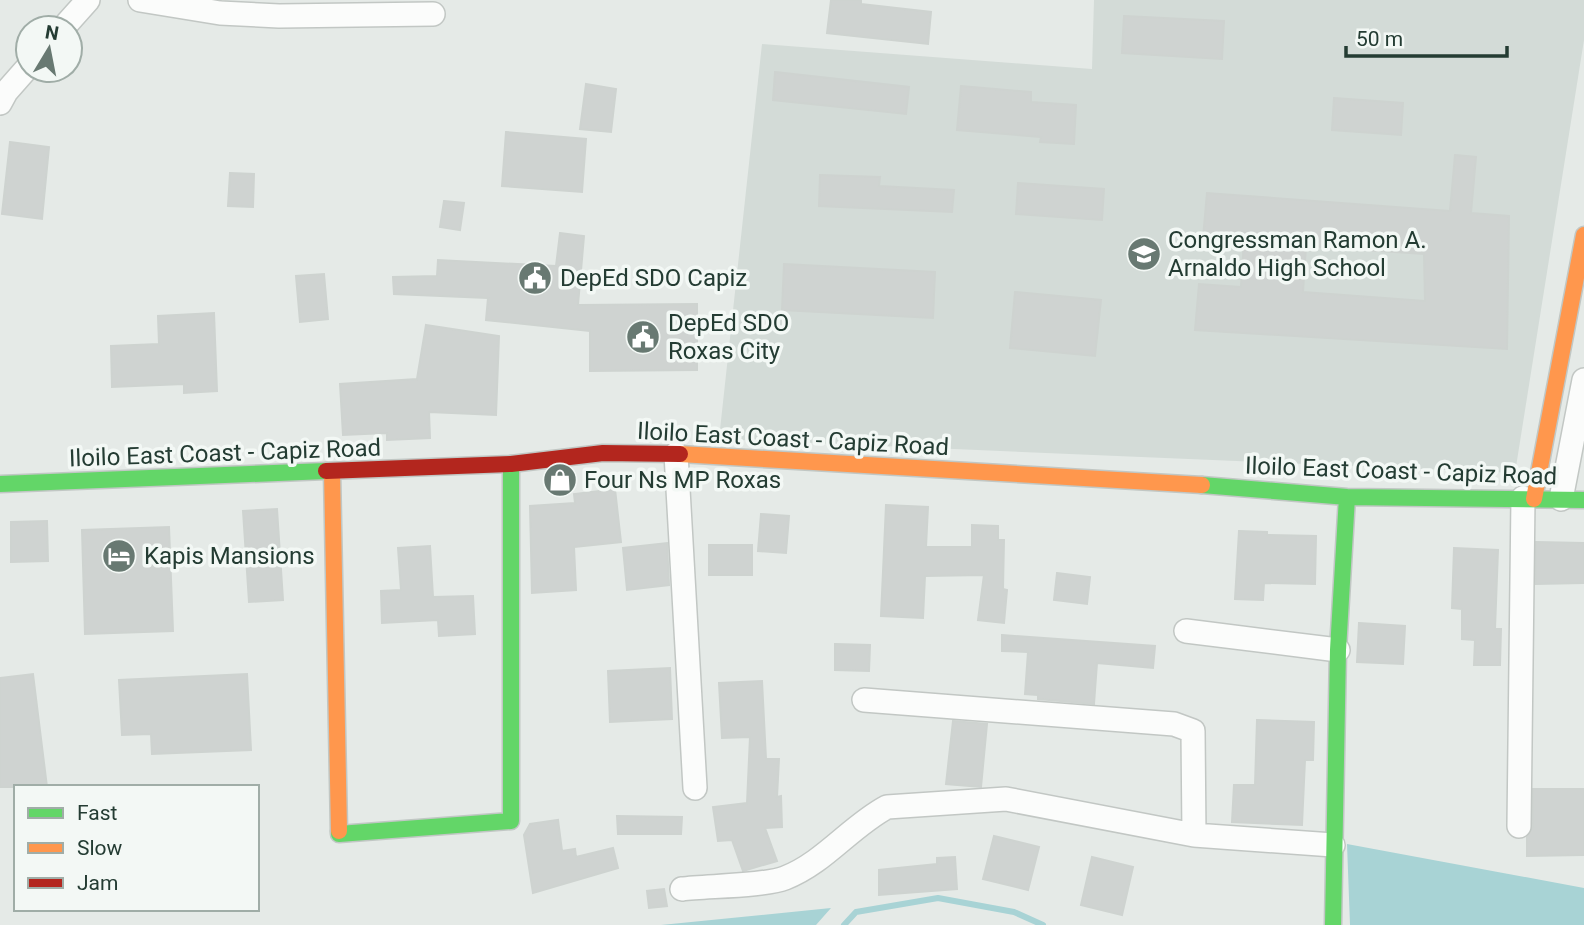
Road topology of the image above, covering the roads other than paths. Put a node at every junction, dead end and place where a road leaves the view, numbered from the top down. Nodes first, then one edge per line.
1 (88, 0) edge
2 (140, 0) edge
3 (280, 8) edge
4 (76, 14) edge
5 (433, 14) dead end
6 (14, 83) edge
7 (0, 103) edge
8 (1584, 235) edge
9 (1584, 380) edge
10 (676, 454) junction
11 (511, 464) junction
12 (332, 472) junction
13 (0, 484) edge
14 (1347, 496) junction
15 (1529, 498) junction
16 (1561, 499) junction
17 (1584, 500) edge
18 (1186, 631) dead end
19 (1338, 650) junction
20 (864, 700) dead end
21 (695, 788) dead end
22 (1519, 826) dead end
23 (1194, 835) junction
24 (1333, 845) junction
25 (682, 889) dead end
26 (1332, 925) edge

1 - 4 street
2 - 3 street
3 - 5 street
6 - 7 street
8 - 15 main road
9 - 16 street
10 - 11 main road, Iloilo East Coast - Capiz Road
10 - 14 main road, Iloilo East Coast - Capiz Road
10 - 21 street
11 - 12 main road, Iloilo East Coast - Capiz Road
11 - 12 main road
12 - 13 main road, Iloilo East Coast - Capiz Road
14 - 15 main road, Iloilo East Coast - Capiz Road
14 - 19 main road
15 - 16 main road, Iloilo East Coast - Capiz Road
15 - 22 street
16 - 17 main road, Iloilo East Coast - Capiz Road
18 - 19 street
19 - 24 main road
20 - 23 street
23 - 24 street
23 - 25 street
24 - 26 main road

